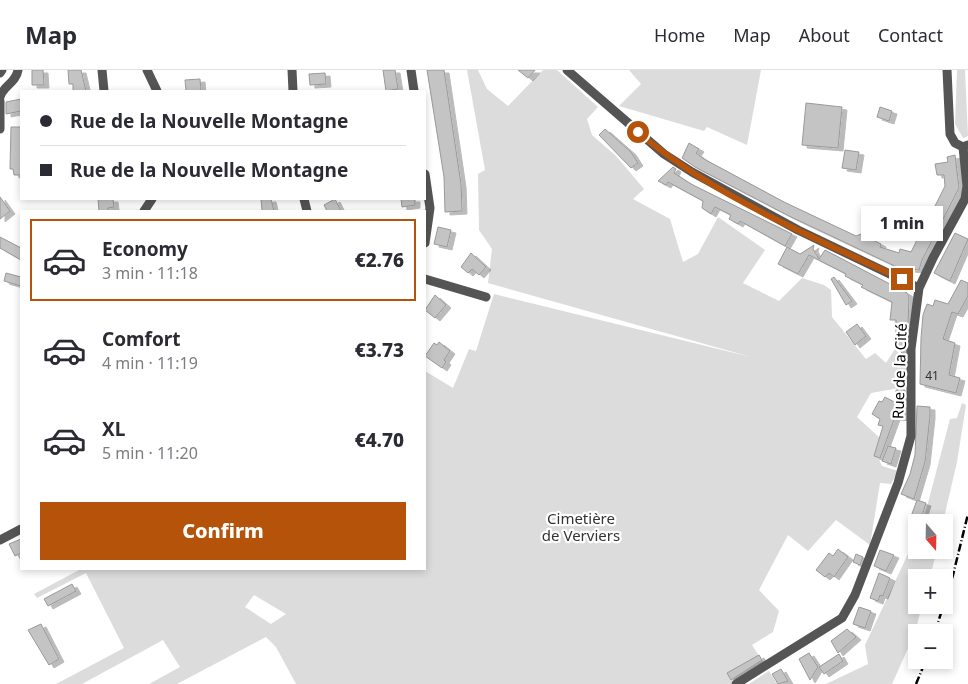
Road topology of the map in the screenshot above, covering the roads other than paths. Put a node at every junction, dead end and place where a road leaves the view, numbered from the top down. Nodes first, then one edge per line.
1 (2, 70) edge
2 (18, 70) edge
3 (102, 70) edge
4 (147, 70) edge
5 (292, 70) edge
6 (411, 70) edge
7 (568, 70) edge
8 (947, 70) edge
9 (0, 73) edge
10 (104, 90) edge
11 (157, 90) edge
12 (293, 90) edge
13 (414, 90) edge
14 (1, 91) edge
15 (0, 102) edge
16 (0, 128) edge
17 (966, 146) edge
18 (426, 181) edge
19 (426, 236) edge
20 (426, 279) edge
21 (919, 288) junction
22 (486, 297) dead end
23 (20, 530) edge
24 (0, 540) edge
25 (736, 684) edge

1 - 9 street
2 - 14 street
3 - 10 street
4 - 11 street
5 - 12 street
6 - 13 street
7 - 21 street
8 - 17 street, Rue de la Cité
15 - 16 street
17 - 21 street, Rue de la Cité
18 - 19 street
20 - 22 street
21 - 25 street, Rue de la Cité
23 - 24 street

